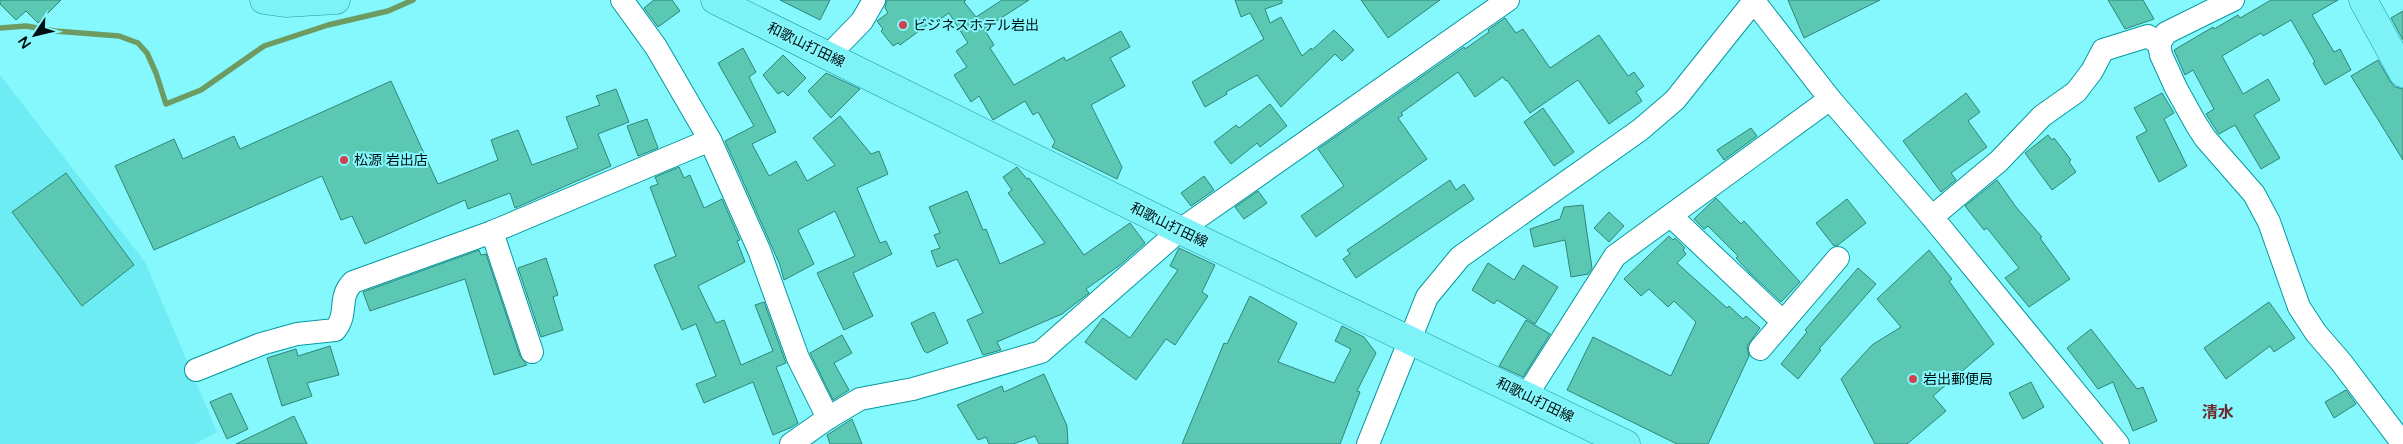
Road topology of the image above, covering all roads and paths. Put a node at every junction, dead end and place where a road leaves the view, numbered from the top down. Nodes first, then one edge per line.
1 (264, 0) edge
2 (336, 0) edge
3 (622, 0) edge
4 (715, 0) edge
5 (874, 0) edge
6 (1508, 0) edge
7 (2233, 0) edge
8 (2364, 0) edge
9 (1753, 1) edge
10 (2159, 44) junction
11 (828, 56) junction
12 (2403, 74) edge
13 (1830, 100) junction
14 (710, 140) junction
15 (1671, 216) junction
16 (1932, 217) junction
17 (1180, 230) junction
18 (492, 232) junction
19 (1838, 258) dead end
20 (1783, 322) junction
21 (1409, 339) junction
22 (1760, 349) dead end
23 (532, 352) dead end
24 (196, 370) dead end
25 (1526, 396) junction
26 (828, 418) junction
27 (791, 444) edge
28 (1368, 444) edge
29 (1626, 444) edge
30 (2118, 444) edge
31 (2403, 444) edge

1 - 2 main road
3 - 14 street
4 - 11 main road, 和歌山打田線
5 - 11 street
6 - 17 street
7 - 10 street
8 - 12 main road
9 - 13 street
9 - 21 street
10 - 16 street
10 - 31 street
11 - 17 main road, 和歌山打田線
13 - 15 street
13 - 16 street
14 - 18 street
14 - 26 street
15 - 20 street
15 - 25 street
16 - 30 street
17 - 21 main road, 和歌山打田線
17 - 26 street
18 - 23 street
18 - 24 street
19 - 20 street
20 - 22 street
21 - 25 main road, 和歌山打田線
21 - 28 street
25 - 29 main road, 和歌山打田線
26 - 27 street

